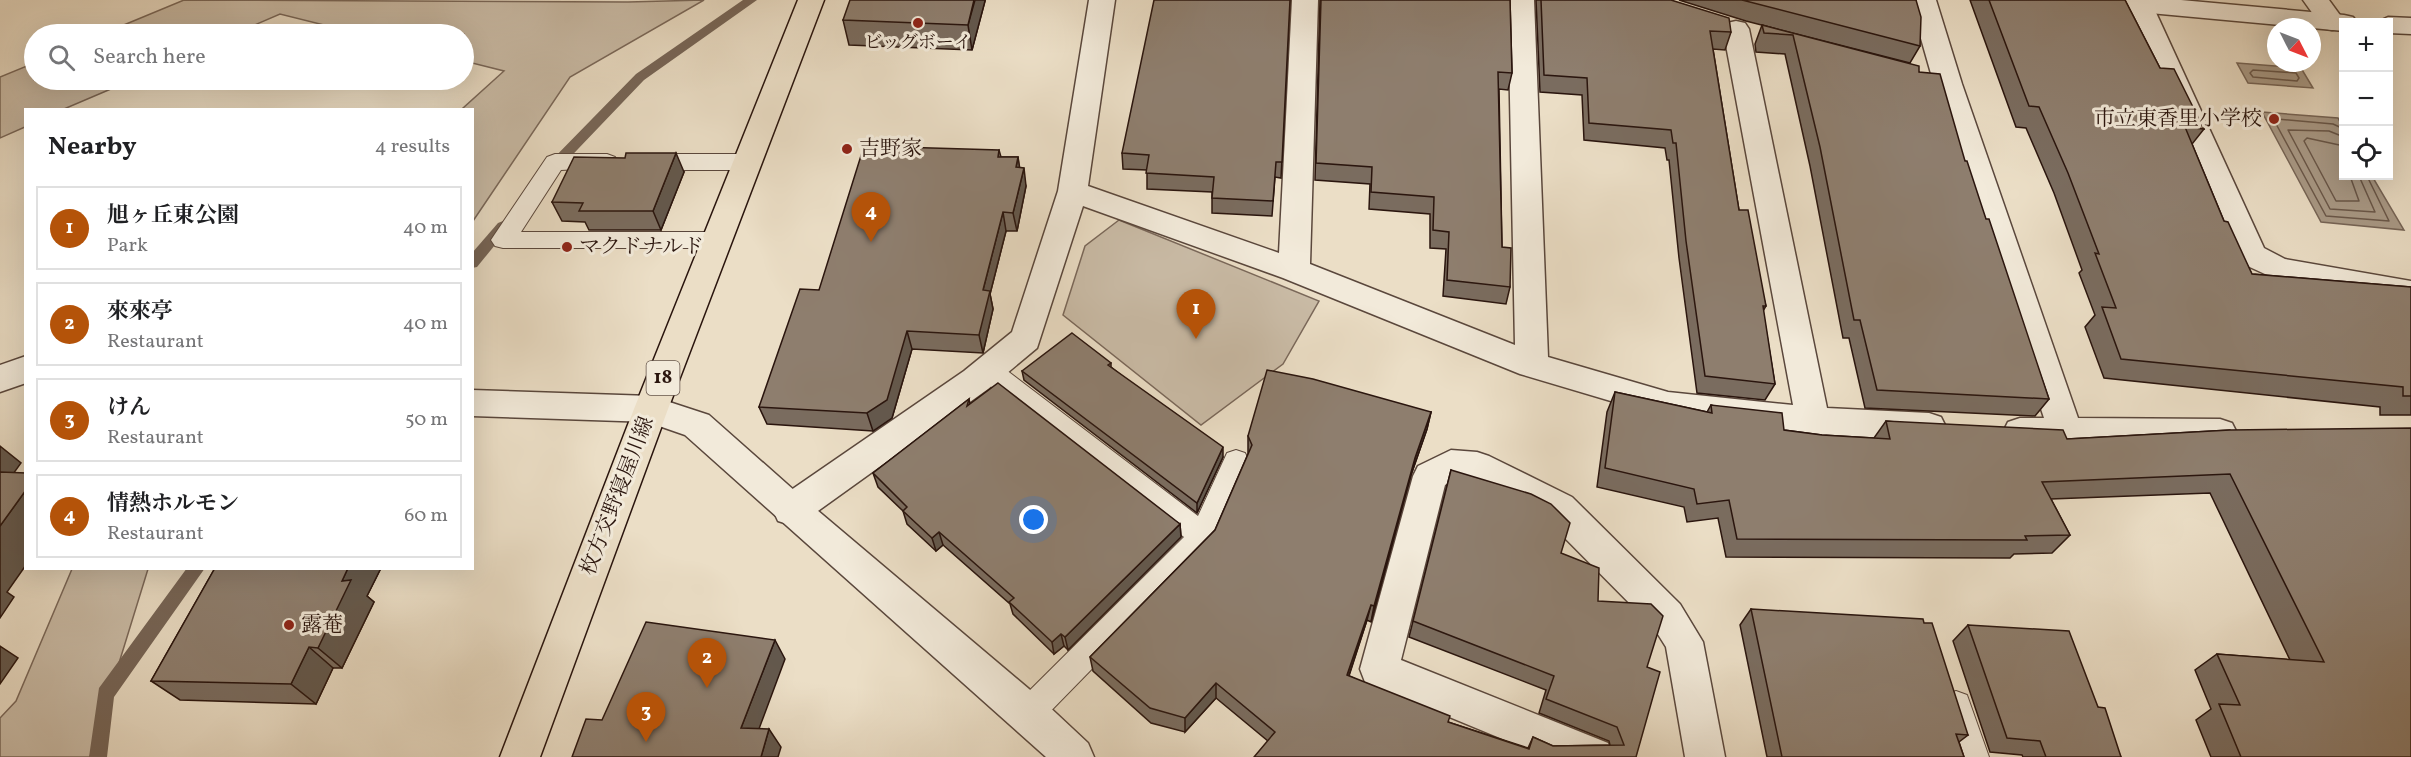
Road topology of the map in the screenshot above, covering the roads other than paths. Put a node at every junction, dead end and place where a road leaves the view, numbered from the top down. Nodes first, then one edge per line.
1 (811, 0) edge
2 (1102, 0) edge
3 (1305, 0) edge
4 (1521, 0) edge
5 (1923, 0) edge
6 (2316, 0) edge
7 (2132, 2) edge
8 (2338, 22) edge
9 (2393, 25) edge
10 (2411, 26) edge
11 (1736, 29) dead end
12 (748, 162) junction
13 (1073, 191) junction
14 (718, 240) junction
15 (1294, 270) junction
16 (2411, 293) edge
17 (1532, 364) junction
18 (988, 369) junction
19 (24, 370) edge
20 (0, 379) edge
21 (474, 403) edge
22 (651, 409) junction
23 (1813, 421) junction
24 (2256, 432) edge
25 (2066, 434) junction
26 (1236, 461) dead end
27 (790, 510) junction
28 (1203, 536) junction
29 (1947, 678) edge
30 (1028, 713) junction
31 (520, 757) edge
32 (1074, 757) edge
33 (1594, 757) edge
34 (1705, 757) edge
35 (1973, 757) edge

1 - 12 main road, 枚方交野寝屋川線 / 18
2 - 13 street
3 - 15 street
4 - 17 street
5 - 25 street
6 - 8 street
7 - 8 street
7 - 16 street
9 - 10 street
11 - 23 street
12 - 14 main road, 枚方交野寝屋川線 / 18
12 - 14 lane
13 - 15 street
13 - 18 street
14 - 22 main road, 枚方交野寝屋川線 / 18
15 - 17 street
17 - 23 street
18 - 27 street
18 - 28 lane
19 - 20 street
21 - 22 street
22 - 27 street
22 - 31 main road, 枚方交野寝屋川線 / 18
23 - 25 street
24 - 25 street
26 - 28 lane
27 - 30 street
28 - 30 lane
29 - 35 lane
30 - 32 street
33 - 34 street

